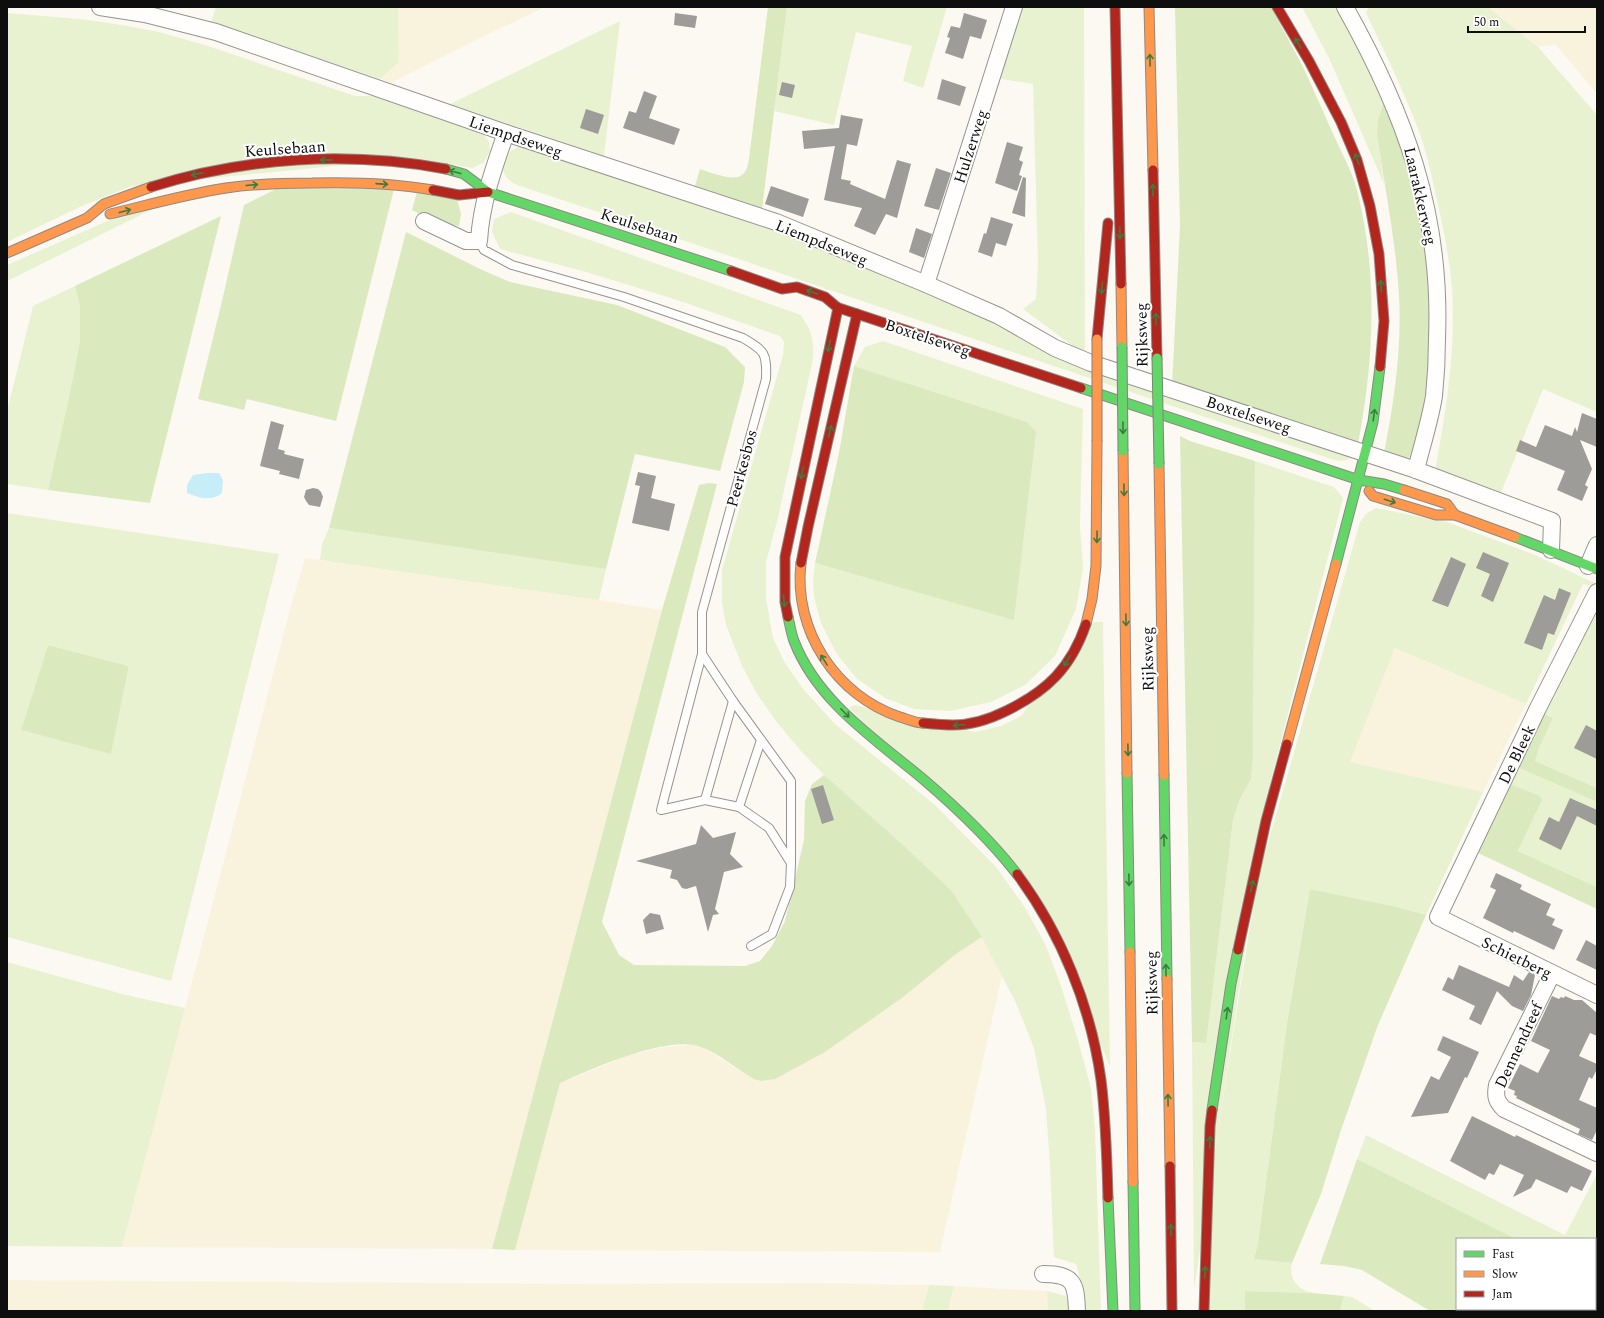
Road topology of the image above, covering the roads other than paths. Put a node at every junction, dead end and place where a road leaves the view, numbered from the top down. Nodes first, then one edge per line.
1 (100, 7) edge
2 (1014, 7) edge
3 (1115, 7) edge
4 (1149, 7) edge
5 (1277, 7) edge
6 (1345, 7) edge
7 (1118, 110) junction
8 (506, 133) junction
9 (488, 192) junction
10 (1110, 197) dead end
11 (1109, 213) dead end
12 (87, 218) junction
13 (424, 221) dead end
14 (479, 241) junction
15 (7, 253) edge
16 (926, 284) junction
17 (782, 289) junction
18 (790, 298) dead end
19 (838, 308) junction
20 (826, 309) dead end
21 (857, 314) junction
22 (1366, 453) junction
23 (1416, 470) junction
24 (1359, 480) junction
25 (1456, 515) junction
26 (1597, 544) edge
27 (1551, 550) junction
28 (1593, 568) edge
29 (1597, 592) edge
30 (702, 654) junction
31 (733, 701) junction
32 (761, 740) junction
33 (705, 800) junction
34 (739, 807) junction
35 (791, 863) junction
36 (1438, 918) joint
37 (751, 946) dead end
38 (1552, 974) junction
39 (1597, 995) edge
40 (1597, 1154) edge
41 (1044, 1274) dead end
42 (1077, 1311) edge
43 (1113, 1311) edge
44 (1135, 1311) edge
45 (1172, 1311) edge
46 (1204, 1311) edge

1 - 8 street, Liempdseweg
2 - 16 street, Hulzerweg
3 - 7 main road, Rijksweg
45 -> 4 main road, Rijksweg, bridge
22 -> 5 main road
6 - 23 street, Laarakkerweg
7 - 10 main road
7 -> 44 main road, Rijksweg, bridge
8 - 9 street
8 - 16 street, Liempdseweg
12 -> 9 main road, Keulsebaan
9 -> 12 main road, Keulsebaan
9 - 14 street
9 - 17 main road, Keulsebaan
11 -> 21 main road, bridge
12 - 15 main road, Keulsebaan
13 - 14 street
14 - 30 lane, Peerkesbos
16 - 22 street, Boxtelseweg
17 - 18 main road
19 -> 17 main road, Boxtelseweg
19 - 20 main road, Boxtelseweg
19 - 21 main road, Boxtelseweg
19 -> 43 main road
21 - 24 main road, Boxtelseweg
22 - 23 street, Boxtelseweg
22 - 24 main road
23 - 27 street, Boxtelseweg
24 - 25 main road, Boxtelseweg
24 -> 25 main road, Boxtelseweg
46 -> 24 main road
25 - 27 main road, Boxtelseweg
26 - 28 street
27 - 28 main road, Boxtelseweg
29 - 36 street, De Bleek
30 - 31 lane
30 - 33 lane, Peerkesbos
31 - 32 lane
31 - 33 lane
32 - 34 lane
32 - 35 lane
33 - 34 lane
34 - 35 lane
35 - 37 lane
36 - 38 street, Schietberg
38 - 39 street, Schietberg
38 - 40 street, Dennendreef
41 - 42 street

